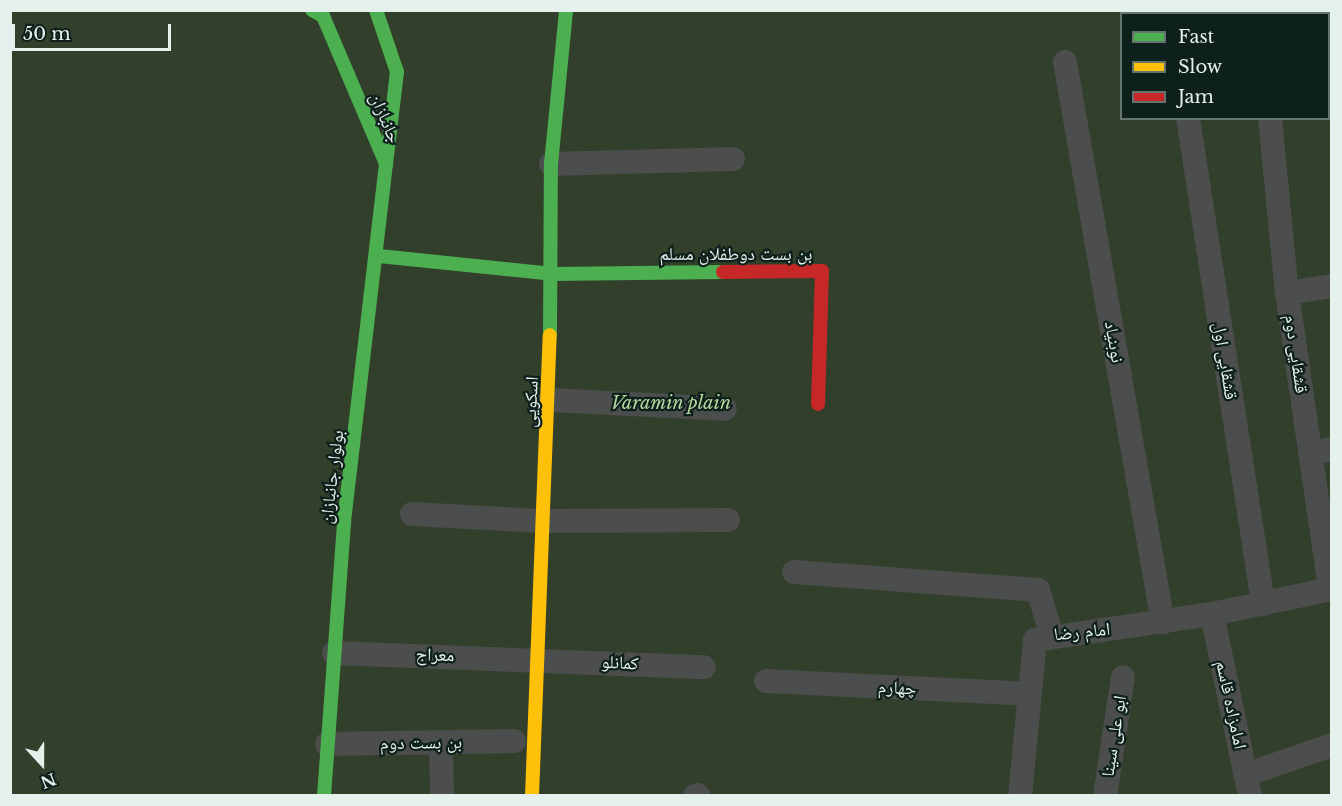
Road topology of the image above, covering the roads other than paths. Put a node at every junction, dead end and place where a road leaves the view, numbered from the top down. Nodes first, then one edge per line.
1 (312, 10) edge
2 (376, 10) edge
3 (566, 10) edge
4 (1065, 62) dead end
5 (1188, 120) edge
6 (1270, 120) edge
7 (732, 159) dead end
8 (386, 164) junction
9 (551, 164) junction
10 (379, 255) junction
11 (552, 273) junction
12 (1332, 286) edge
13 (1287, 293) junction
14 (550, 400) junction
15 (818, 404) dead end
16 (725, 409) dead end
17 (1321, 451) edge
18 (412, 514) dead end
19 (728, 520) dead end
20 (540, 521) junction
21 (794, 572) dead end
22 (1331, 589) edge
23 (1263, 604) junction
24 (1212, 614) junction
25 (1163, 623) junction
26 (1051, 633) junction
27 (334, 653) junction
28 (536, 659) junction
29 (704, 667) dead end
30 (1123, 677) dead end
31 (766, 681) dead end
32 (1028, 694) junction
33 (514, 741) dead end
34 (441, 743) junction
35 (327, 744) junction
36 (1332, 745) edge
37 (1248, 785) edge
38 (324, 795) edge
39 (442, 795) edge
40 (532, 795) edge
41 (1020, 795) edge
42 (1105, 795) edge

1 - 8 street, جانبازان
2 - 8 street, جانبازان
3 - 9 street, اسکویی
4 - 25 street, نوبنیاد
5 - 23 street, قشقایی اول
6 - 13 street, قشقایی دوم
7 - 9 street
8 - 10 street, بولوار جانبازان
9 - 11 street, اسکویی
10 - 11 street
10 - 27 street, بولوار جانبازان
11 - 14 street, اسکویی
11 - 15 street, بن بست دوطفلان مسلم
12 - 13 street
13 - 17 street, قشقایی دوم
14 - 16 street
14 - 20 street, اسکویی
17 - 22 street, قشقایی دوم
18 - 20 street
19 - 20 street
20 - 28 street, اسکویی
21 - 26 street
22 - 23 street, امام رضا
23 - 24 street, امام رضا
24 - 25 street, امام رضا
24 - 37 street, امامزاده قاسم
25 - 26 street, امام رضا
26 - 32 street, امام رضا
27 - 28 street, معراج
27 - 35 street, بولوار جانبازان
28 - 29 street, کمانلو
28 - 40 street, اسکویی
30 - 42 street, ابو علی سینا
31 - 32 street, چهارم
32 - 41 street, امام رضا
33 - 34 street, بن بست دوم
34 - 35 street, بن بست دوم
34 - 39 street
35 - 38 street, بولوار جانبازان
36 - 37 street

